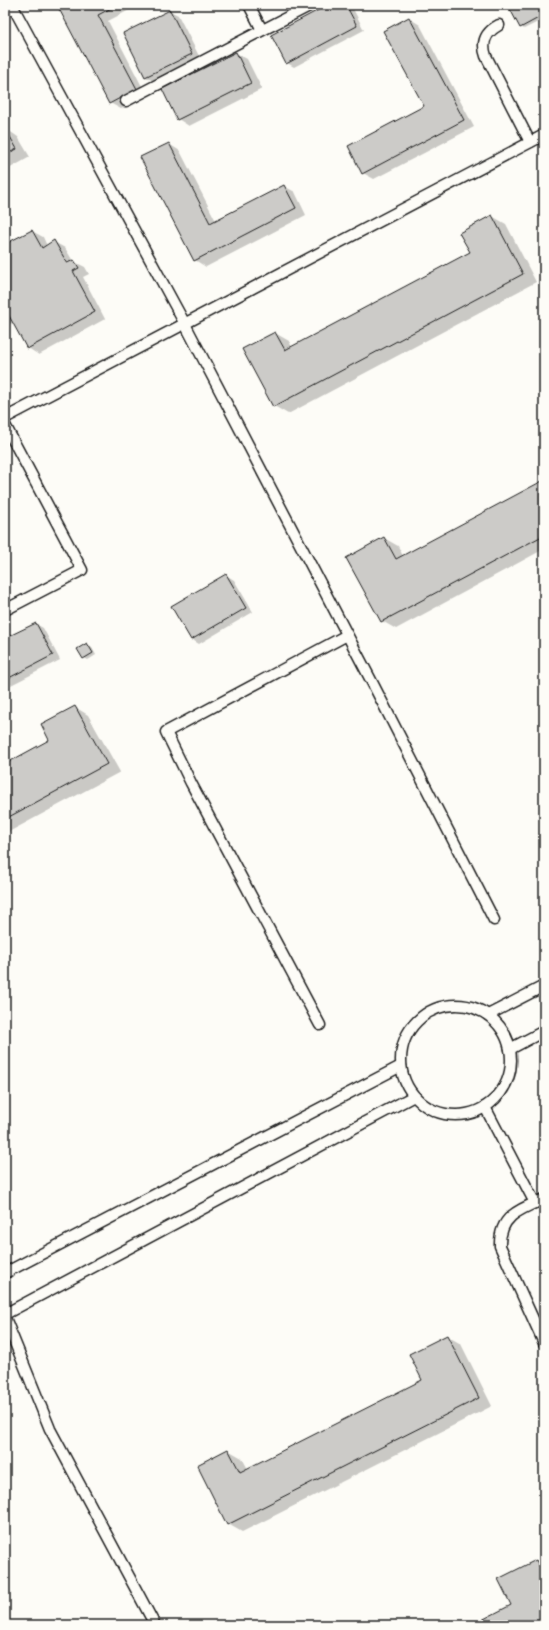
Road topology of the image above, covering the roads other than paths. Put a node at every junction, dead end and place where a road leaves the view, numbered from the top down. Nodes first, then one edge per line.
1 (12, 5) edge
2 (249, 5) edge
3 (311, 5) edge
4 (499, 25) dead end
5 (262, 30) junction
6 (126, 101) dead end
7 (544, 136) edge
8 (530, 142) junction
9 (185, 324) junction
10 (5, 418) edge
11 (5, 425) edge
12 (5, 610) edge
13 (347, 635) junction
14 (494, 920) dead end
15 (544, 986) edge
16 (488, 1016) junction
17 (320, 1025) dead end
18 (544, 1031) edge
19 (510, 1049) junction
20 (401, 1066) junction
21 (414, 1096) junction
22 (485, 1107) junction
23 (539, 1201) edge
24 (5, 1273) edge
25 (5, 1314) edge
26 (5, 1318) edge
27 (544, 1344) edge
28 (155, 1625) edge

1 - 9 lane
2 - 5 lane
3 - 5 lane
4 - 8 lane
5 - 6 lane
7 - 8 lane
8 - 9 lane
9 - 10 lane
9 - 13 lane
11 - 12 lane
13 - 14 lane
13 - 17 lane
15 - 16 lane
16 - 19 lane
16 - 20 lane
18 - 19 lane
19 - 22 lane
20 - 21 lane
20 - 24 lane
21 - 22 lane
21 - 25 lane
22 - 23 lane
23 - 27 lane
26 - 28 lane

